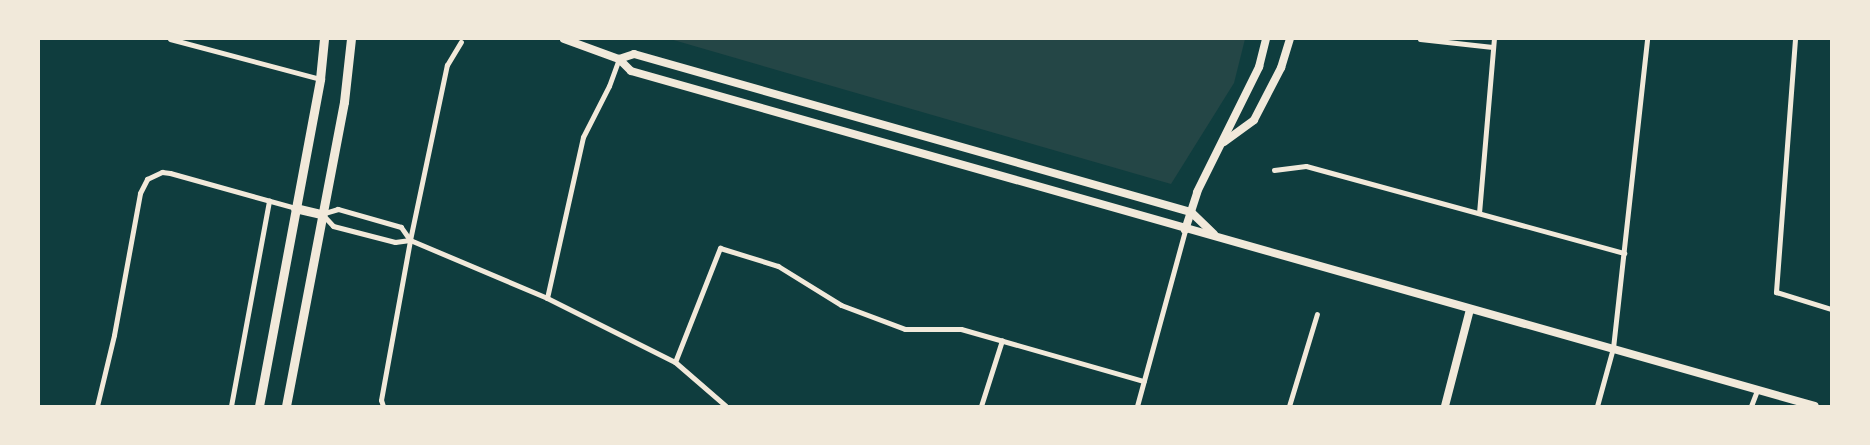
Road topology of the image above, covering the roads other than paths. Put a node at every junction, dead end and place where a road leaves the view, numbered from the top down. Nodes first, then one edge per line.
1 (170, 39) edge
2 (324, 39) edge
3 (351, 39) edge
4 (564, 39) edge
5 (1266, 39) edge
6 (1290, 39) edge
7 (1420, 39) edge
8 (1494, 39) edge
9 (1647, 39) edge
10 (1795, 39) edge
11 (461, 42) dead end
12 (1494, 47) junction
13 (619, 59) junction
14 (320, 79) junction
15 (1224, 142) junction
16 (1274, 170) dead end
17 (269, 200) junction
18 (295, 208) junction
19 (1191, 212) junction
20 (1479, 213) junction
21 (322, 214) junction
22 (1185, 230) junction
23 (1214, 234) junction
24 (410, 240) junction
25 (1624, 253) junction
26 (547, 298) junction
27 (1470, 309) junction
28 (1831, 309) edge
29 (1317, 314) dead end
30 (1002, 340) junction
31 (1613, 348) junction
32 (675, 362) junction
33 (1144, 380) junction
34 (1757, 390) junction
35 (97, 406) edge
36 (231, 406) edge
37 (259, 406) edge
38 (286, 406) edge
39 (383, 406) edge
40 (726, 406) edge
41 (981, 406) edge
42 (1137, 406) edge
43 (1289, 406) edge
44 (1445, 406) edge
45 (1597, 406) edge
46 (1752, 406) edge
47 (1815, 406) edge

1 - 14 street
2 - 14 main road
3 - 21 main road
4 - 13 street
5 - 15 street
6 - 15 street
7 - 12 street
8 - 12 street
9 - 25 street
10 - 28 street
11 - 24 street
12 - 20 street
13 - 19 street
13 - 22 street
13 - 26 street
14 - 18 main road
15 - 19 street
16 - 20 street
17 - 18 street
17 - 35 street
17 - 36 street
18 - 21 main road
18 - 37 main road
19 - 22 street
19 - 23 street
20 - 25 street
21 - 24 street
21 - 24 street
21 - 38 main road
22 - 23 street
22 - 33 street
23 - 27 street
24 - 26 street
24 - 39 street
25 - 31 street
26 - 32 street
27 - 31 street
27 - 44 street
29 - 43 street
30 - 32 street
30 - 33 street
30 - 41 street
31 - 34 street
31 - 45 street
32 - 40 street
33 - 42 street
34 - 46 street
34 - 47 street

